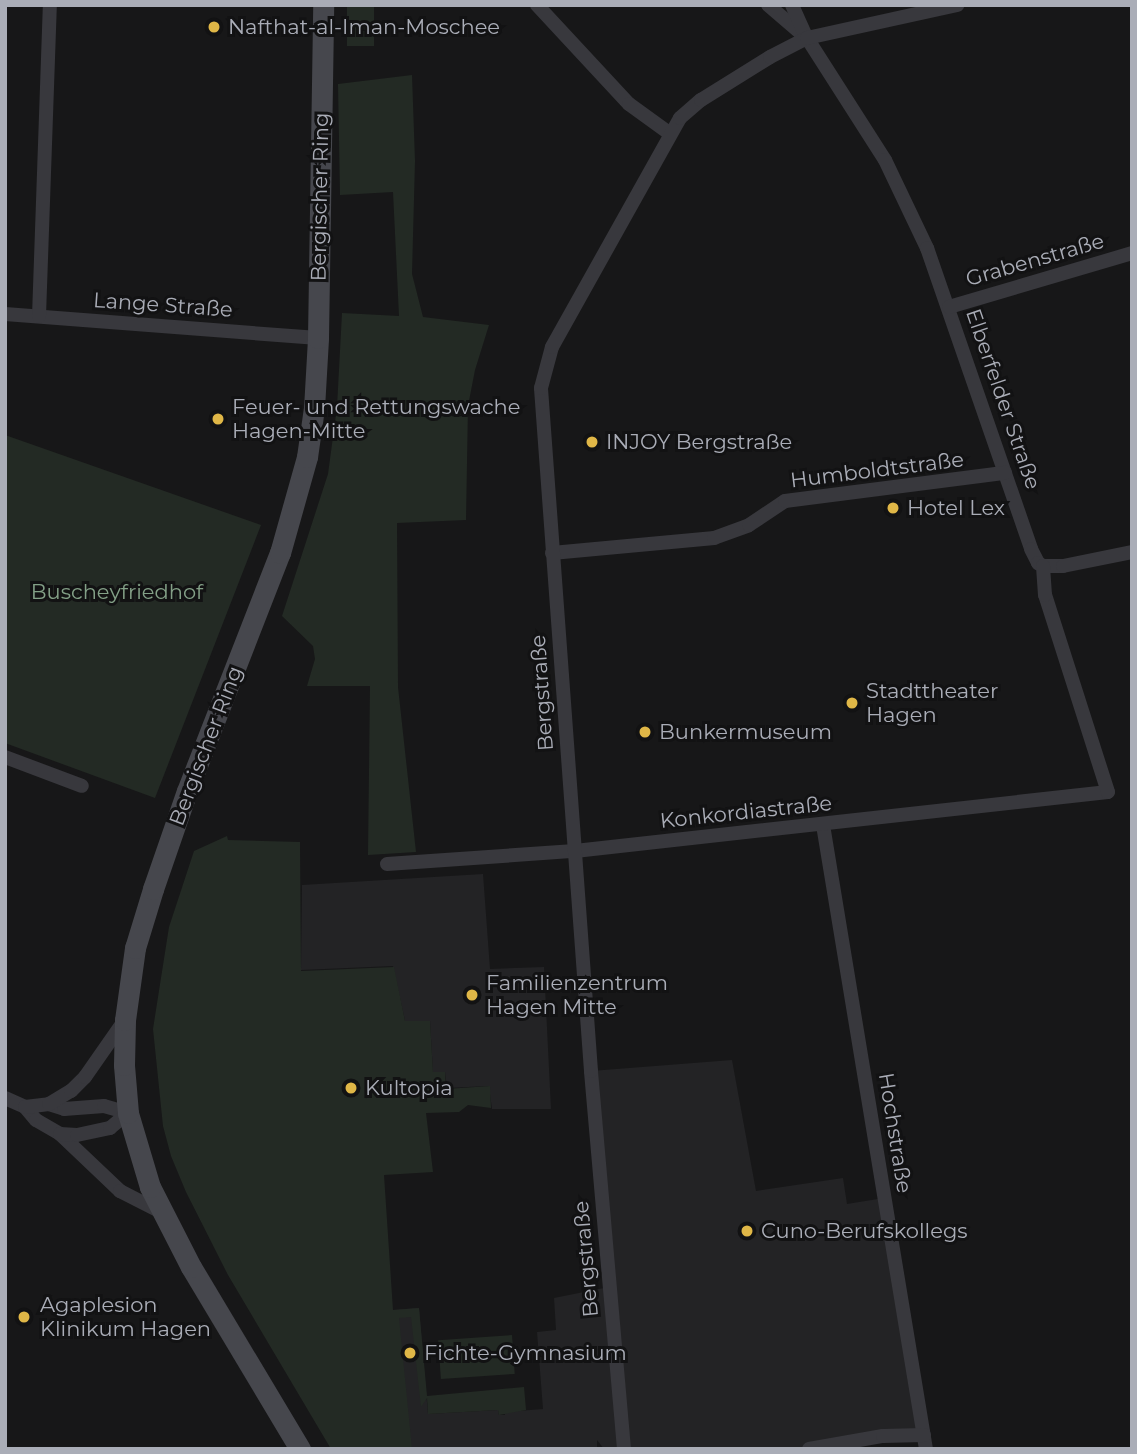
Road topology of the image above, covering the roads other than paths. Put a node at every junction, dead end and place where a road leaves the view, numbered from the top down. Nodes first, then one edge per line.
1 (51, 5) edge
2 (323, 5) edge
3 (537, 5) edge
4 (768, 5) edge
5 (792, 5) edge
6 (957, 5) edge
7 (807, 38) junction
8 (669, 133) junction
9 (1132, 253) edge
10 (949, 307) junction
11 (5, 314) edge
12 (39, 316) junction
13 (318, 338) junction
14 (1006, 474) junction
15 (1132, 552) edge
16 (552, 553) junction
17 (1043, 566) junction
18 (5, 757) edge
19 (82, 786) dead end
20 (1108, 792) joint
21 (822, 825) junction
22 (575, 851) junction
23 (387, 864) dead end
24 (125, 1020) junction
25 (5, 1098) edge
26 (49, 1104) junction
27 (25, 1107) junction
28 (128, 1113) junction
29 (60, 1133) junction
30 (163, 1213) junction
31 (925, 1442) edge
32 (300, 1449) edge
33 (624, 1449) edge
34 (808, 1449) edge

1 - 12 street
2 - 13 main road, Bergischer Ring
3 - 8 street
4 - 7 street, Elberfelder Straße
5 - 7 street, Elberfelder Straße
6 - 7 street, Bergstraße
7 - 8 street, Bergstraße
7 - 10 street, Elberfelder Straße
8 - 16 street, Bergstraße
9 - 10 street, Grabenstraße
10 - 14 street, Elberfelder Straße
11 - 12 street, Lange Straße
12 - 13 street, Lange Straße
13 - 24 main road, Bergischer Ring
14 - 16 street, Humboldtstraße
14 - 17 street, Elberfelder Straße
15 - 17 street
16 - 22 street, Bergstraße
17 - 20 street, Elberfelder Straße
18 - 19 street
20 - 21 street, Konkordiastraße
21 - 22 street, Konkordiastraße
21 - 31 street, Hochstraße
22 - 23 street, Konkordiastraße
22 - 33 street, Bergstraße
24 - 26 street
24 - 28 main road, Bergischer Ring
25 - 27 street
26 - 27 street
26 - 28 street
27 - 29 street
28 - 29 street
28 - 30 main road, Bergischer Ring
29 - 30 street
30 - 32 main road, Bergischer Ring
31 - 34 street

